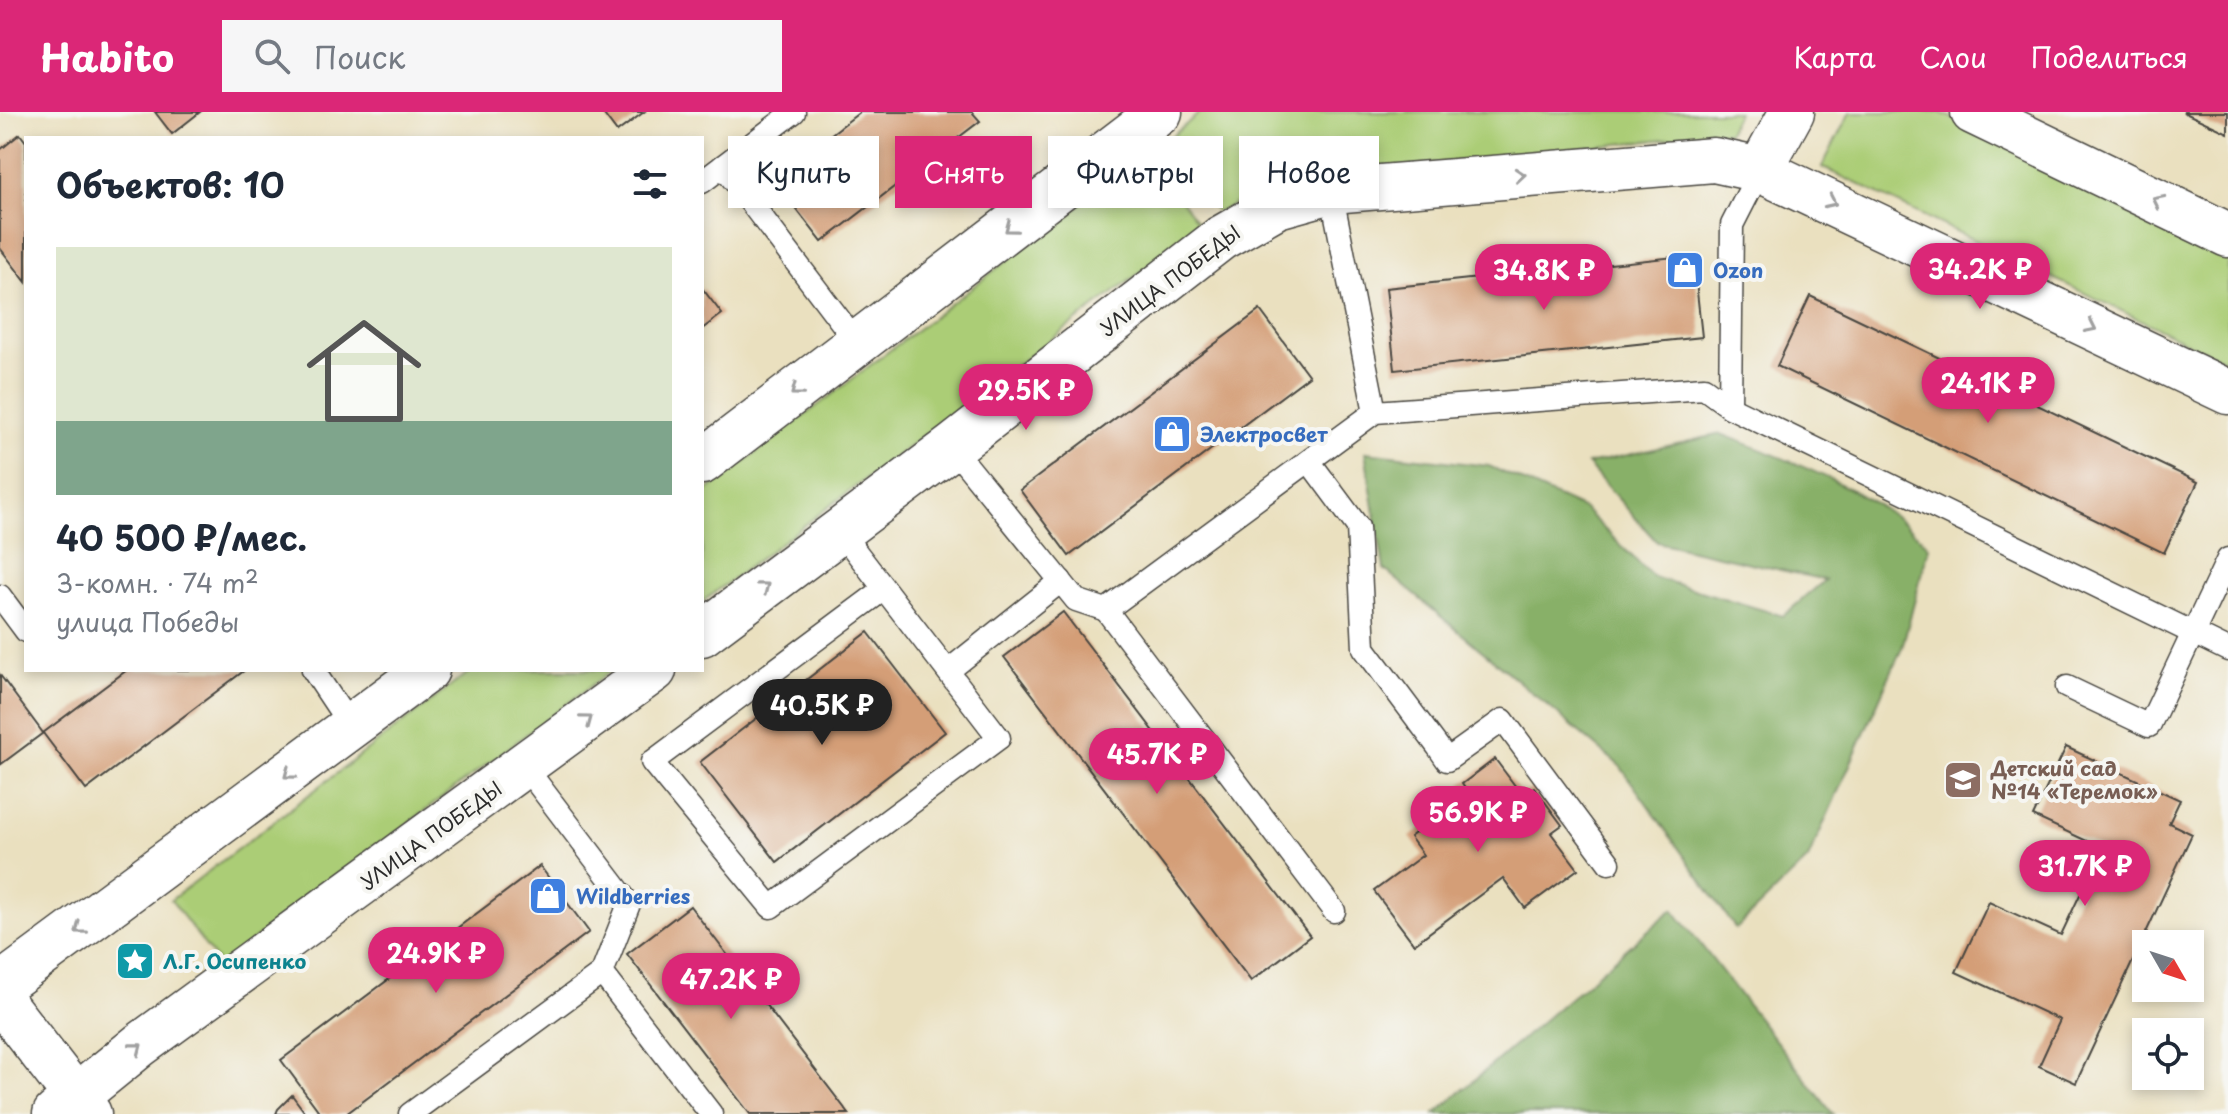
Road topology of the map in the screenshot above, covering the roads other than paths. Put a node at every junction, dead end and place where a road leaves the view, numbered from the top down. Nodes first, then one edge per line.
1 (794, 112) edge
2 (1160, 112) edge
3 (1792, 112) edge
4 (1973, 112) edge
5 (723, 166) junction
6 (1760, 170) junction
7 (704, 180) edge
8 (1379, 187) edge
9 (1274, 208) edge
10 (1334, 208) edge
11 (2228, 235) edge
12 (858, 344) junction
13 (2228, 392) edge
14 (1730, 407) junction
15 (1375, 412) junction
16 (952, 447) junction
17 (704, 460) edge
18 (1309, 461) junction
19 (840, 531) junction
20 (2228, 559) edge
21 (1061, 581) junction
22 (884, 589) junction
23 (0, 596) edge
24 (1106, 610) junction
25 (24, 628) edge
26 (704, 633) edge
27 (2193, 634) junction
28 (2228, 650) edge
29 (948, 671) junction
30 (314, 672) edge
31 (424, 672) edge
32 (651, 672) edge
33 (2067, 687) dead end
34 (351, 727) junction
35 (525, 767) junction
36 (1609, 863) dead end
37 (1334, 911) dead end
38 (602, 973) junction
39 (0, 986) edge
40 (0, 999) edge
41 (73, 1108) edge
42 (410, 1114) edge
43 (711, 1114) edge

1 - 5 lane
2 -> 12 street
3 - 6 street
11 -> 4 street
5 - 7 lane
5 - 12 lane
8 -> 6 street, УЛИЦА ПОБЕДЫ
6 -> 13 street, УЛИЦА ПОБЕДЫ
6 - 14 lane
9 - 16 street, УЛИЦА ПОБЕДЫ
10 - 15 lane
12 -> 17 street
14 - 15 lane
14 - 27 lane
15 - 18 lane
16 - 19 street, УЛИЦА ПОБЕДЫ
16 - 21 lane
18 - 24 lane
18 - 36 lane
19 - 22 lane
26 -> 19 street, УЛИЦА ПОБЕДЫ
20 - 27 lane
21 - 24 lane
21 - 29 lane
22 - 29 lane
22 - 29 lane
23 - 25 lane
24 - 37 lane
27 - 28 lane
27 - 33 lane
30 - 34 lane
31 - 34 street
35 -> 32 street, УЛИЦА ПОБЕДЫ
34 -> 39 street
35 - 38 lane
41 -> 35 street, УЛИЦА ПОБЕДЫ
38 - 42 lane
38 - 43 lane
40 - 41 street

